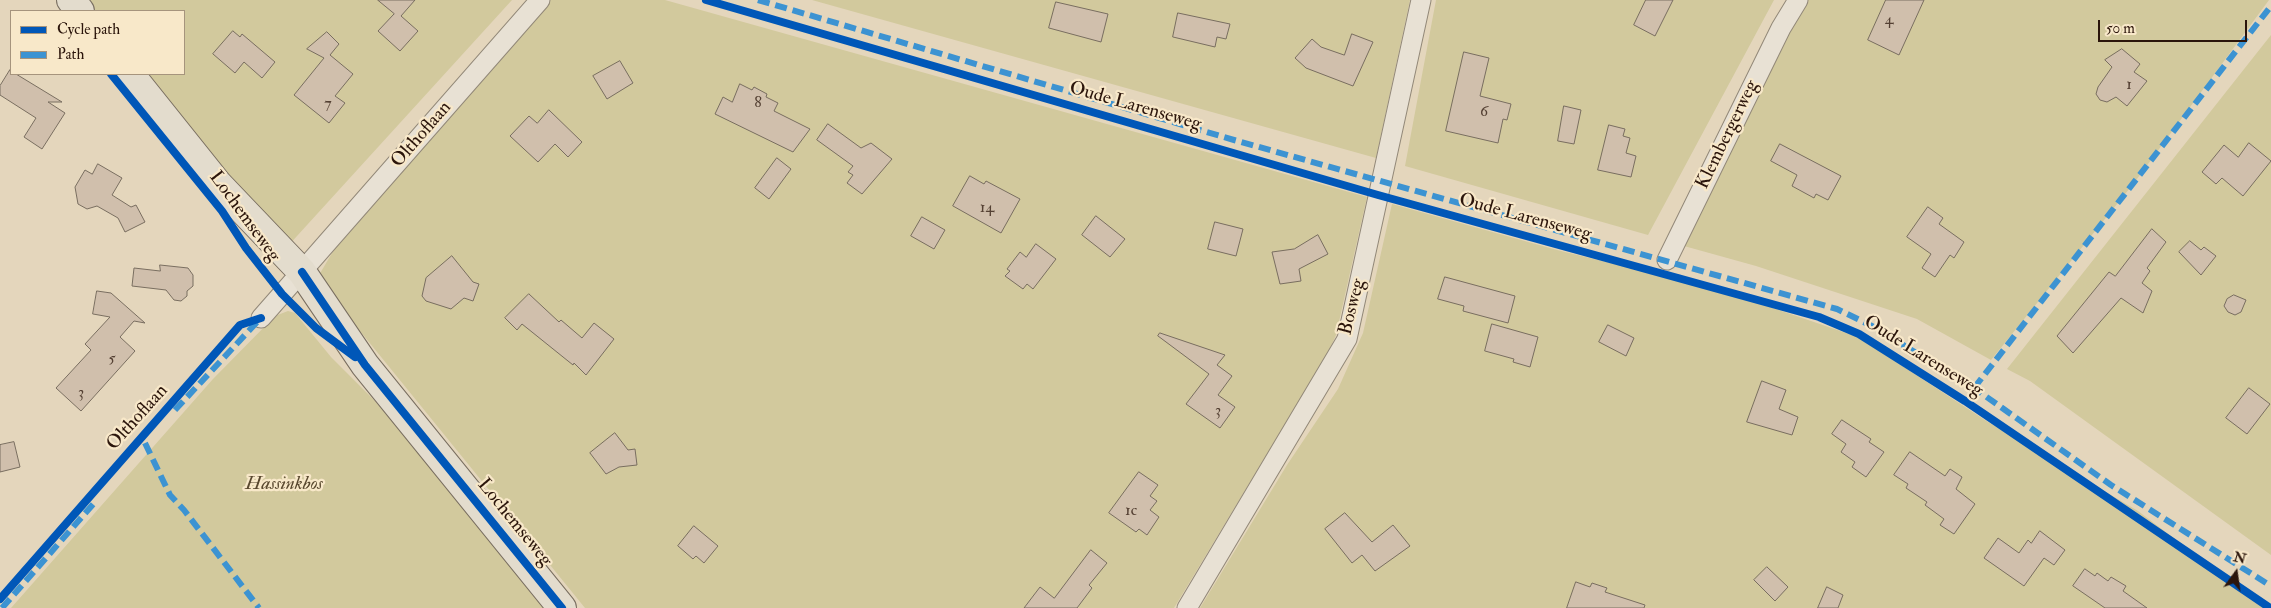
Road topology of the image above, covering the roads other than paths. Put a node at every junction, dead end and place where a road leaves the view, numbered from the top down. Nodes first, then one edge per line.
1 (71, 0) edge
2 (540, 0) edge
3 (1421, 0) edge
4 (1798, 0) edge
5 (79, 10) edge
6 (131, 75) edge
7 (1667, 260) dead end
8 (295, 279) junction
9 (261, 318) dead end
10 (562, 608) edge
11 (1187, 608) edge

1 - 5 main road
2 - 8 street, Olthoflaan
3 - 11 street, Bosweg
4 - 7 street, Klembergerweg
6 - 8 main road, Lochemseweg
8 - 9 street, Olthoflaan
8 - 10 main road, Lochemseweg

